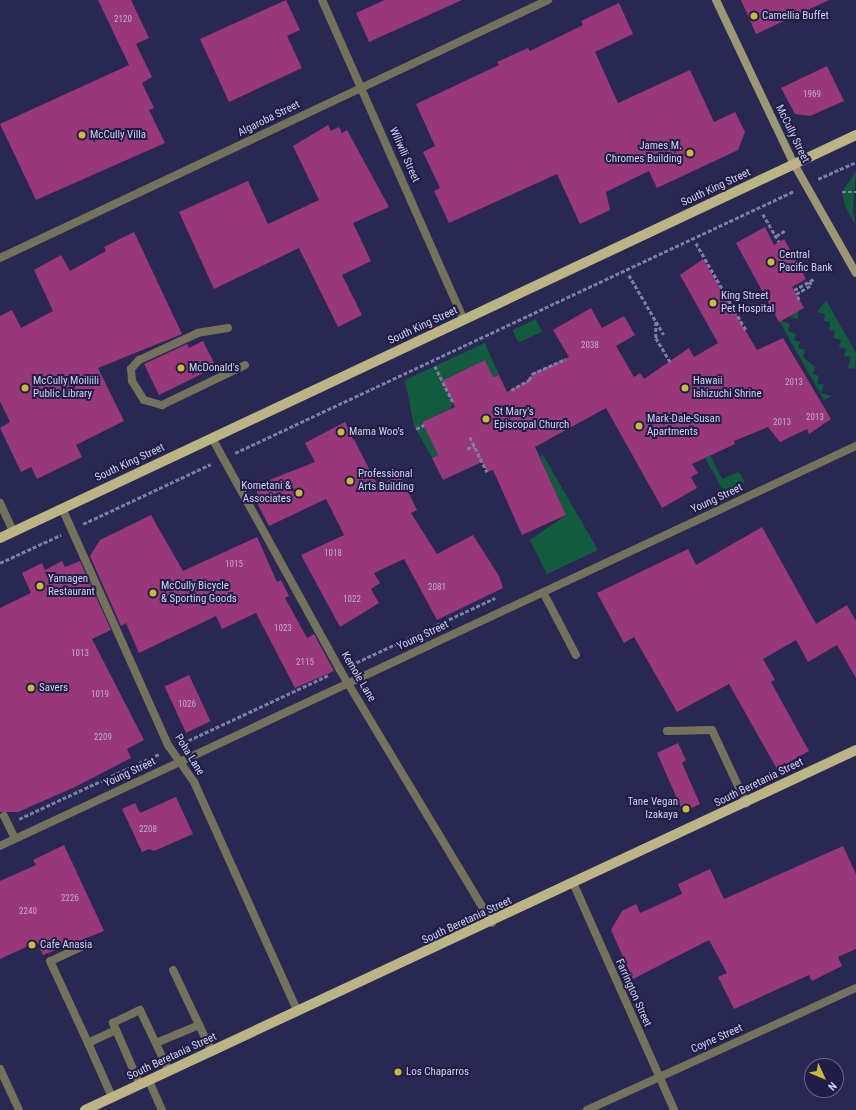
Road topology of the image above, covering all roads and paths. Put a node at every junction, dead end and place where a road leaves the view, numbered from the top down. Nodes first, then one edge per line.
1 (322, 0) edge
2 (548, 0) edge
3 (716, 0) edge
4 (361, 86) junction
5 (856, 135) edge
6 (856, 162) edge
7 (794, 164) junction
8 (845, 167) dead end
9 (842, 192) dead end
10 (856, 192) edge
11 (764, 205) dead end
12 (763, 214) dead end
13 (786, 230) dead end
14 (776, 236) junction
15 (779, 242) dead end
16 (696, 243) dead end
17 (0, 258) edge
18 (856, 273) edge
19 (629, 275) dead end
20 (814, 279) dead end
21 (810, 281) junction
22 (794, 290) dead end
23 (799, 300) dead end
24 (464, 320) junction
25 (656, 321) junction
26 (228, 328) dead end
27 (746, 330) dead end
28 (664, 335) dead end
29 (566, 359) dead end
30 (671, 363) dead end
31 (245, 365) dead end
32 (435, 366) dead end
33 (511, 390) dead end
34 (453, 402) dead end
35 (424, 425) dead end
36 (416, 429) dead end
37 (470, 437) dead end
38 (212, 438) junction
39 (474, 446) junction
40 (856, 446) edge
41 (467, 449) dead end
42 (237, 452) dead end
43 (196, 472) dead end
44 (487, 472) dead end
45 (0, 503) edge
46 (62, 508) junction
47 (84, 524) dead end
48 (13, 531) junction
49 (62, 534) dead end
50 (0, 538) edge
51 (0, 563) edge
52 (543, 592) junction
53 (576, 654) dead end
54 (335, 672) dead end
55 (349, 683) junction
56 (667, 731) dead end
57 (177, 746) dead end
58 (856, 750) edge
59 (163, 752) dead end
60 (179, 762) junction
61 (746, 803) junction
62 (6, 820) joint
63 (15, 840) junction
64 (0, 846) edge
65 (574, 885) junction
66 (492, 923) junction
67 (84, 945) dead end
68 (173, 970) dead end
69 (856, 988) edge
70 (298, 1012) junction
71 (199, 1025) junction
72 (116, 1030) junction
73 (88, 1043) junction
74 (156, 1043) junction
75 (212, 1052) junction
76 (0, 1069) edge
77 (169, 1071) junction
78 (659, 1078) junction
79 (144, 1083) junction
80 (112, 1097) junction
81 (19, 1110) edge
82 (85, 1110) edge
83 (162, 1110) edge
84 (587, 1110) edge
85 (674, 1110) edge

1 - 4 street, Wiliwili Street
2 - 4 street, Algaroba Street
3 - 7 main road, McCully Street
4 - 17 street, Algaroba Street
4 - 24 street, Wiliwili Street
5 - 7 main road, South King Street
6 - 8 path
7 - 18 main road, McCully Street
7 - 24 main road, South King Street
9 - 10 path
11 - 42 path
12 - 14 path
13 - 14 path
14 - 15 path
16 - 27 path
19 - 25 path
20 - 21 path
21 - 22 path
21 - 23 path
24 - 38 main road, South King Street
25 - 28 path
25 - 30 path
26 - 31 street
29 - 33 path
32 - 34 path
35 - 36 path
37 - 39 path
38 - 46 main road, South King Street
38 - 55 street, Kemole Lane
39 - 41 path
39 - 44 path
40 - 52 street, Young Street
43 - 47 path
45 - 48 street
46 - 48 main road, South King Street
46 - 60 street, Poha Lane
48 - 50 main road, South King Street
49 - 51 path
52 - 53 street
52 - 55 street, Young Street
54 - 57 path
55 - 60 street, Young Street
55 - 66 street, Kemole Lane
56 - 61 street
58 - 61 main road, South Beretania Street
59 - 62 path
60 - 63 street, Young Street
60 - 70 street, Poha Lane
61 - 65 main road, South Beretania Street
62 - 63 street
63 - 64 street, Young Street
65 - 66 main road, South Beretania Street
65 - 78 street, Farrington Street
66 - 70 main road, South Beretania Street
67 - 73 street
68 - 71 street
69 - 78 street, Coyne Street
70 - 75 main road, South Beretania Street
71 - 74 street
71 - 75 street
72 - 73 street
72 - 74 street
72 - 79 street
73 - 80 street
74 - 77 street
75 - 77 main road, South Beretania Street
76 - 81 street
77 - 79 main road, South Beretania Street
78 - 84 street, Coyne Street
78 - 85 street, Farrington Street
79 - 80 main road, South Beretania Street
79 - 83 street
80 - 82 main road, South Beretania Street

